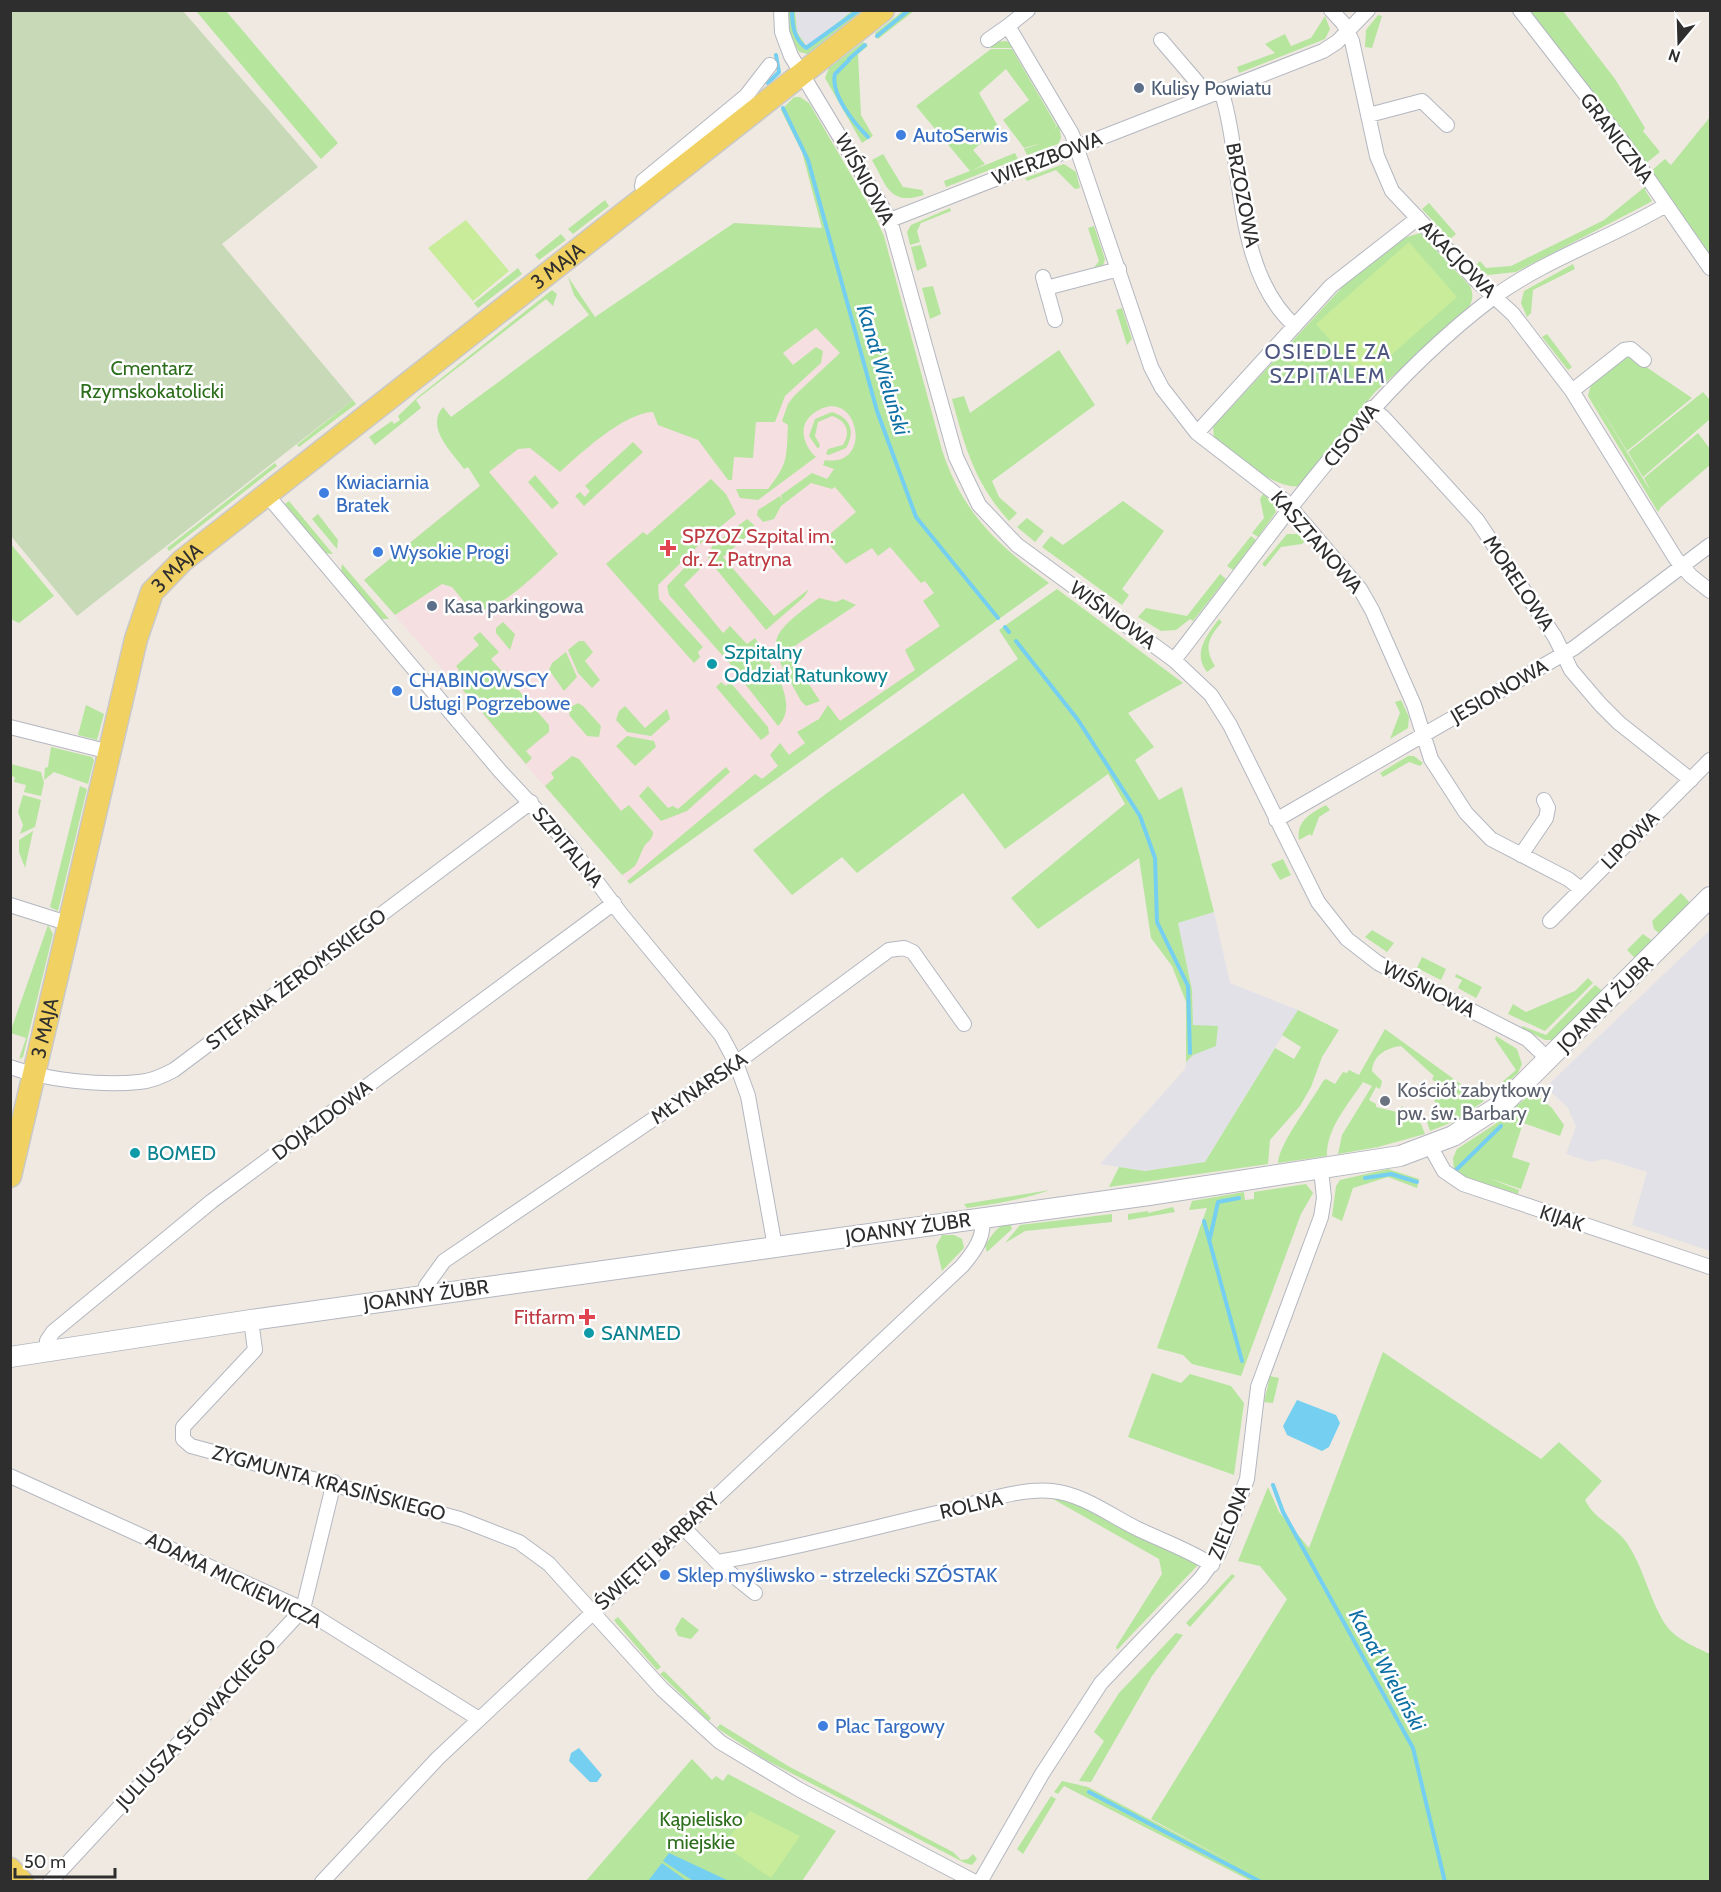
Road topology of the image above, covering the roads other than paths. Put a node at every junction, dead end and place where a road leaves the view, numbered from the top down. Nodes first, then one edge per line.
1 (781, 10) edge
2 (883, 10) edge
3 (1028, 10) edge
4 (1331, 10) edge
5 (1368, 10) edge
6 (1520, 10) edge
7 (1008, 26) junction
8 (1347, 32) junction
9 (988, 40) dead end
10 (1161, 40) dead end
11 (770, 65) dead end
12 (803, 74) junction
13 (1221, 90) junction
14 (1204, 96) junction
15 (1369, 115) junction
16 (1447, 126) dead end
17 (1077, 147) junction
18 (648, 195) junction
19 (1666, 205) junction
20 (1418, 218) junction
21 (890, 219) junction
22 (1710, 268) edge
23 (1119, 269) junction
24 (1495, 297) junction
25 (1054, 320) dead end
26 (1296, 326) junction
27 (1644, 360) dead end
28 (1572, 391) junction
29 (1371, 408) junction
30 (1197, 433) junction
31 (267, 495) junction
32 (1292, 509) junction
33 (1710, 545) edge
34 (1682, 567) junction
35 (1710, 591) edge
36 (1563, 654) junction
37 (1174, 660) junction
38 (10, 727) edge
39 (1423, 736) junction
40 (110, 752) junction
41 (1710, 760) edge
42 (1691, 780) junction
43 (1544, 800) dead end
44 (531, 802) junction
45 (1276, 820) junction
46 (1521, 855) junction
47 (1581, 889) junction
48 (1710, 897) edge
49 (614, 903) junction
50 (10, 905) edge
51 (1550, 921) dead end
52 (70, 924) junction
53 (964, 1024) dead end
54 (1549, 1060) junction
55 (736, 1063) junction
56 (10, 1067) edge
57 (34, 1075) junction
58 (1430, 1146) junction
59 (1321, 1169) junction
60 (10, 1176) edge
61 (982, 1218) junction
62 (775, 1247) junction
63 (1710, 1267) edge
64 (425, 1295) junction
65 (251, 1320) junction
66 (50, 1351) junction
67 (10, 1357) edge
68 (10, 1476) edge
69 (334, 1482) junction
70 (683, 1527) junction
71 (719, 1564) junction
72 (1212, 1565) junction
73 (755, 1593) dead end
74 (303, 1609) junction
75 (593, 1612) junction
76 (479, 1719) junction
77 (10, 1869) edge
78 (22, 1881) edge
79 (50, 1881) edge
80 (321, 1881) edge
81 (975, 1881) edge
82 (980, 1881) edge

1 - 12 street, WIŚNIOWA
2 - 12 main road, 3 MAJA
3 - 7 street
4 - 8 street, AKACJOWA
5 - 8 street, WIERZBOWA
6 - 19 street, GRANICZNA
7 - 9 street
7 - 17 street, KASZTANOWA
8 - 13 street, WIERZBOWA
8 - 15 street, AKACJOWA
10 - 14 street
11 - 18 street
12 - 18 main road, 3 MAJA
12 - 21 street, WIŚNIOWA
13 - 14 street, WIERZBOWA
13 - 26 street, BRZOZOWA
14 - 17 street, WIERZBOWA
15 - 16 street
15 - 20 street, AKACJOWA
17 - 21 street, WIERZBOWA
17 - 23 street, KASZTANOWA
18 - 31 main road, 3 MAJA
19 - 22 street, GRANICZNA
19 - 24 street, CISOWA
20 - 24 street, AKACJOWA
20 - 26 street
21 - 37 street, WIŚNIOWA
23 - 25 street
23 - 30 street, KASZTANOWA
24 - 28 street, AKACJOWA
24 - 29 street, CISOWA
26 - 30 street
27 - 28 street
28 - 34 street, AKACJOWA
29 - 32 street, CISOWA
29 - 36 street, MORELOWA
30 - 32 street, KASZTANOWA
31 - 40 main road, 3 MAJA
31 - 44 street, SZPITALNA
32 - 37 street, CISOWA
32 - 39 street, KASZTANOWA
33 - 34 street, JESIONOWA
34 - 35 street, AKACJOWA
34 - 36 street, JESIONOWA
36 - 39 street, JESIONOWA
36 - 42 street, MORELOWA
37 - 45 street, WIŚNIOWA
38 - 40 street
39 - 45 street, JESIONOWA
39 - 46 street, KASZTANOWA
40 - 52 main road, 3 MAJA
41 - 42 street, LIPOWA
42 - 47 street, LIPOWA
43 - 46 street
44 - 49 street, SZPITALNA
44 - 57 street, STEFANA ŻEROMSKIEGO
45 - 54 street, WIŚNIOWA
46 - 47 street, KASZTANOWA
47 - 51 street, LIPOWA
48 - 54 street, JOANNY ŻUBR
49 - 55 street, SZPITALNA
49 - 66 street, DOJAZDOWA
50 - 52 street
52 - 57 main road, 3 MAJA
53 - 55 street, MŁYNARSKA
54 - 58 street, JOANNY ŻUBR
55 - 62 street, SZPITALNA
55 - 64 street, MŁYNARSKA
56 - 57 street, STEFANA ŻEROMSKIEGO
57 - 60 main road, 3 MAJA
58 - 59 street, JOANNY ŻUBR
58 - 63 street, KIJAK
59 - 61 street, JOANNY ŻUBR
59 - 72 street, ZIELONA
61 - 62 street, JOANNY ŻUBR
61 - 70 street, ŚWIĘTEJ BARBARY
62 - 64 street, JOANNY ŻUBR
64 - 65 street, JOANNY ŻUBR
65 - 66 street, JOANNY ŻUBR
65 - 69 street, ZYGMUNTA KRASIŃSKIEGO
66 - 67 street, JOANNY ŻUBR
68 - 74 street, ADAMA MICKIEWICZA
69 - 74 street, JULIUSZA SŁOWACKIEGO
69 - 75 street, ZYGMUNTA KRASIŃSKIEGO
70 - 71 street
70 - 75 street, ŚWIĘTEJ BARBARY
71 - 72 street, ROLNA
71 - 73 street
72 - 82 street, ZIELONA
74 - 76 street, ADAMA MICKIEWICZA
74 - 79 street, JULIUSZA SŁOWACKIEGO
75 - 76 street, ŚWIĘTEJ BARBARY
75 - 81 street, ZYGMUNTA KRASIŃSKIEGO
76 - 80 street, ŚWIĘTEJ BARBARY
77 - 78 main road

